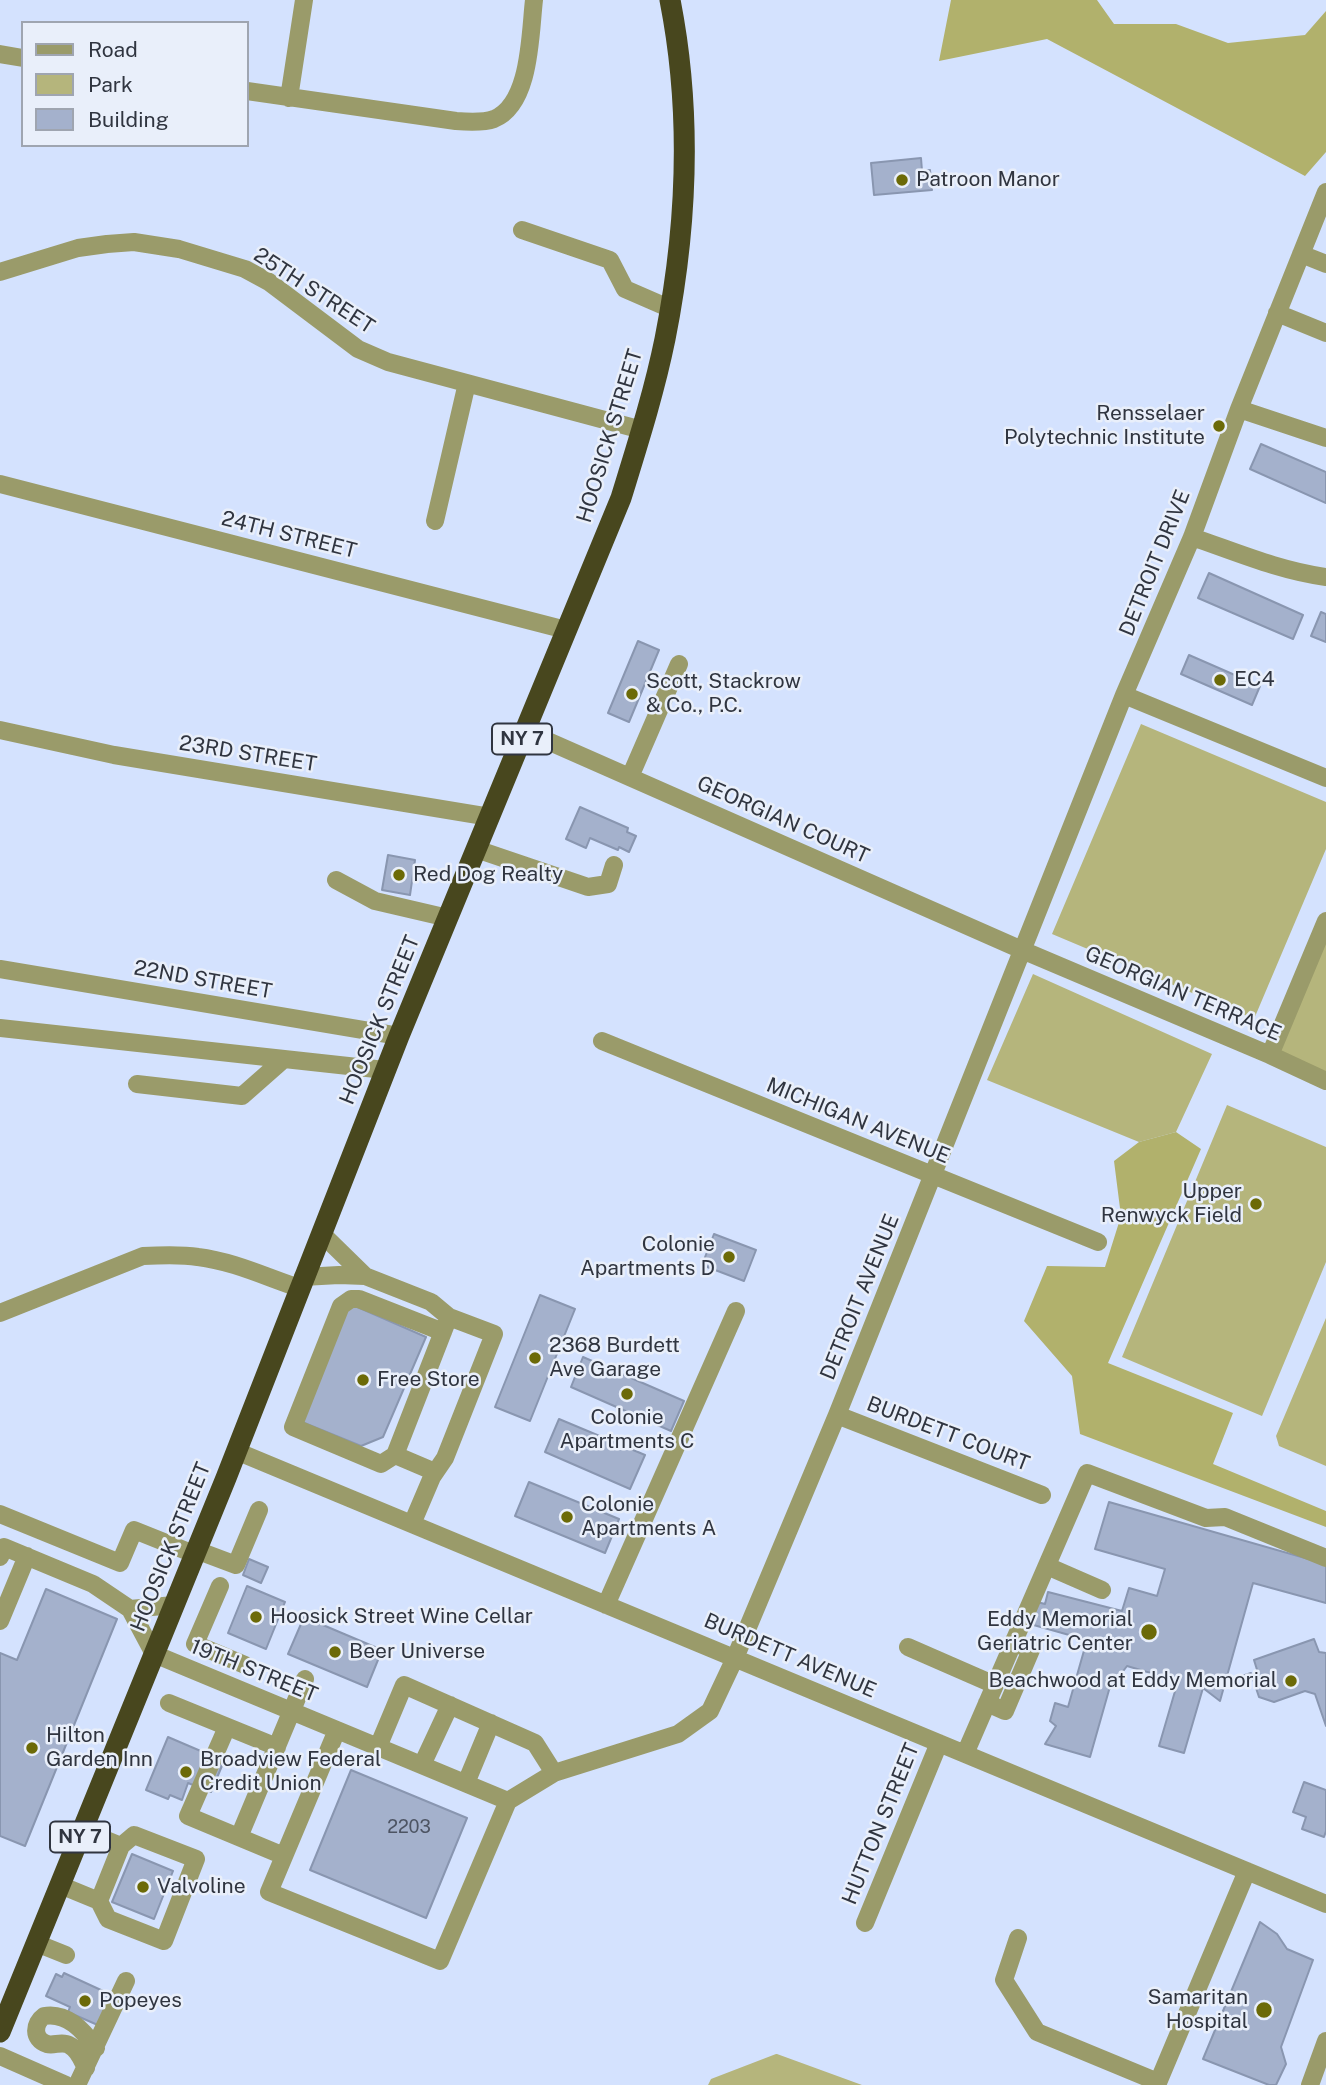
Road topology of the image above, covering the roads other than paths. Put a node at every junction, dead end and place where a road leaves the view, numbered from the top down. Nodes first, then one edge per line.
1 (304, 0) edge
2 (534, 0) edge
3 (670, 0) edge
4 (0, 54) edge
5 (21, 58) edge
6 (248, 91) edge
7 (289, 98) junction
8 (1325, 195) edge
9 (522, 230) dead end
10 (1301, 254) junction
11 (1326, 264) edge
12 (0, 272) edge
13 (671, 309) junction
14 (1277, 313) junction
15 (1326, 333) edge
16 (467, 383) junction
17 (1239, 409) junction
18 (642, 430) junction
19 (1326, 438) edge
20 (0, 484) edge
21 (435, 521) dead end
22 (1192, 537) junction
23 (1326, 577) edge
24 (566, 630) junction
25 (679, 664) dead end
26 (1124, 695) junction
27 (0, 730) edge
28 (525, 731) junction
29 (630, 777) junction
30 (1326, 778) edge
31 (490, 817) junction
32 (476, 849) junction
33 (614, 864) dead end
34 (336, 880) dead end
35 (448, 918) junction
36 (1326, 921) edge
37 (1022, 950) junction
38 (0, 969) edge
39 (0, 1028) edge
40 (399, 1036) junction
41 (602, 1041) dead end
42 (1270, 1055) junction
43 (284, 1059) junction
44 (385, 1070) junction
45 (1326, 1081) edge
46 (137, 1084) dead end
47 (932, 1176) junction
48 (321, 1233) junction
49 (1098, 1242) dead end
50 (365, 1276) junction
51 (301, 1283) junction
52 (736, 1311) dead end
53 (0, 1313) edge
54 (446, 1325) junction
55 (837, 1415) junction
56 (236, 1451) junction
57 (395, 1455) junction
58 (435, 1472) junction
59 (1042, 1495) dead end
60 (260, 1510) dead end
61 (0, 1514) edge
62 (412, 1524) junction
63 (1, 1550) edge
64 (195, 1552) junction
65 (27, 1556) junction
66 (1326, 1558) edge
67 (1047, 1566) junction
68 (220, 1586) dead end
69 (1102, 1590) dead end
70 (174, 1605) junction
71 (606, 1605) junction
72 (130, 1609) junction
73 (0, 1621) edge
74 (1013, 1642) junction
75 (908, 1647) dead end
76 (154, 1654) junction
77 (222, 1656) junction
78 (735, 1658) junction
79 (244, 1665) dead end
80 (213, 1679) junction
81 (305, 1679) dead end
82 (995, 1685) junction
83 (169, 1703) dead end
84 (987, 1703) junction
85 (450, 1705) junction
86 (292, 1711) junction
87 (491, 1723) junction
88 (227, 1727) junction
89 (337, 1730) junction
90 (939, 1743) junction
91 (277, 1747) junction
92 (378, 1747) junction
93 (965, 1754) junction
94 (422, 1765) junction
95 (554, 1773) junction
96 (466, 1783) junction
97 (508, 1801) junction
98 (82, 1830) junction
99 (239, 1837) junction
100 (121, 1846) junction
101 (284, 1856) junction
102 (1247, 1871) junction
103 (60, 1885) junction
104 (99, 1901) junction
105 (1326, 1904) edge
106 (866, 1923) dead end
107 (1018, 1938) dead end
108 (36, 1943) junction
109 (66, 1955) dead end
110 (126, 1981) dead end
111 (2, 2023) edge
112 (1326, 2041) edge
113 (96, 2048) junction
114 (0, 2056) edge
115 (86, 2068) junction
116 (1157, 2084) edge
117 (66, 2085) edge
118 (77, 2085) edge
119 (1310, 2085) edge

1 - 7 street
2 - 7 street
3 - 13 highway, HOOSICK STREET / NY 7
4 - 5 street
6 - 7 street
8 - 10 street, DETROIT DRIVE
9 - 13 street
10 - 11 street
10 - 14 street, DETROIT DRIVE
12 - 16 street, 25TH STREET
13 - 18 highway, HOOSICK STREET / NY 7
14 - 15 street
14 - 17 street, DETROIT DRIVE
16 - 18 street, 25TH STREET
16 - 21 street
17 - 19 street
17 - 22 street, DETROIT DRIVE
18 - 24 highway, HOOSICK STREET / NY 7
20 - 24 street, 24TH STREET
22 - 23 street
22 - 26 street, DETROIT DRIVE
24 - 28 highway, HOOSICK STREET / NY 7
25 - 29 street
26 - 30 street
26 - 37 street, DETROIT DRIVE
27 - 31 street, 23RD STREET
28 - 29 street, GEORGIAN COURT
28 - 31 highway, HOOSICK STREET / NY 7
29 - 37 street, GEORGIAN COURT
31 - 32 highway, HOOSICK STREET / NY 7
32 - 33 street
32 - 35 highway, HOOSICK STREET / NY 7
34 - 35 street
35 - 40 highway, HOOSICK STREET / NY 7
36 - 42 street
37 - 42 street, GEORGIAN TERRACE
37 - 47 street, DETROIT AVENUE
38 - 40 street, 22ND STREET
39 - 43 street
40 - 44 highway, HOOSICK STREET / NY 7
41 - 47 street, MICHIGAN AVENUE
42 - 45 street, GEORGIAN TERRACE
43 - 44 street
43 - 46 street
44 - 48 highway, HOOSICK STREET / NY 7
47 - 49 street, MICHIGAN AVENUE
47 - 55 street, DETROIT AVENUE
48 - 50 street
48 - 51 highway, HOOSICK STREET / NY 7
50 - 51 street
50 - 54 street
51 - 53 street
51 - 56 highway, HOOSICK STREET / NY 7
52 - 71 street
54 - 57 street
54 - 57 street
54 - 58 street
55 - 59 street, BURDETT COURT
55 - 78 street, DETROIT AVENUE
56 - 62 street, BURDETT AVENUE
56 - 64 highway, HOOSICK STREET / NY 7
57 - 58 street
58 - 62 street
60 - 64 street
61 - 64 street
62 - 71 street, BURDETT AVENUE
63 - 65 street
64 - 70 highway, HOOSICK STREET / NY 7
65 - 72 street
65 - 73 street
66 - 67 street
67 - 69 street
67 - 74 street
68 - 77 street
70 - 72 street
70 - 76 highway, HOOSICK STREET / NY 7
71 - 78 street, BURDETT AVENUE
72 - 76 street
74 - 82 street
74 - 84 street
75 - 82 street
76 - 80 street, 19TH STREET
76 - 98 highway, HOOSICK STREET / NY 7
77 - 79 street
77 - 80 street
78 - 90 street, BURDETT AVENUE
78 - 95 street, DETROIT AVENUE
80 - 86 street, 19TH STREET
81 - 86 street
82 - 84 street
83 - 88 street
84 - 93 street
85 - 87 street
85 - 92 street
85 - 94 street
86 - 89 street, 19TH STREET
86 - 91 street
87 - 95 street
87 - 96 street
88 - 91 street
88 - 99 street
89 - 92 street, 19TH STREET
89 - 101 street
90 - 93 street, BURDETT AVENUE
90 - 106 street, HUTTON STREET
91 - 99 street
92 - 94 street, 19TH STREET
93 - 102 street, BURDETT AVENUE
94 - 96 street, 19TH STREET
95 - 97 street, DETROIT AVENUE
96 - 97 street, 19TH STREET
97 - 101 street
98 - 100 street
98 - 103 highway, HOOSICK STREET / NY 7
99 - 101 street
100 - 104 street
100 - 104 street
102 - 105 street, BURDETT AVENUE
102 - 116 street
103 - 104 street
103 - 108 highway, HOOSICK STREET / NY 7
107 - 116 street
108 - 109 street
108 - 111 highway, HOOSICK STREET / NY 7
110 - 113 street
112 - 119 street
113 - 115 street
113 - 115 street
114 - 117 street
115 - 118 street

